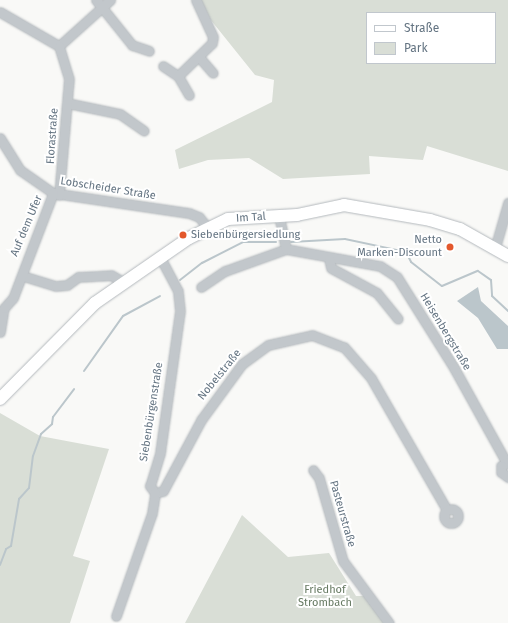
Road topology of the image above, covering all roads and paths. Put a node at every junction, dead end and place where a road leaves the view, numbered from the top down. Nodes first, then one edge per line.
1 (110, 0) edge
2 (196, 0) edge
3 (98, 4) edge
4 (0, 12) edge
5 (59, 46) junction
6 (149, 51) dead end
7 (199, 57) junction
8 (163, 66) dead end
9 (213, 73) dead end
10 (178, 76) junction
11 (189, 95) dead end
12 (67, 103) junction
13 (144, 131) dead end
14 (0, 138) edge
15 (56, 194) junction
16 (508, 203) edge
17 (279, 216) junction
18 (207, 227) junction
19 (495, 248) junction
20 (286, 249) junction
21 (508, 256) edge
22 (160, 257) junction
23 (329, 259) junction
24 (23, 276) junction
25 (123, 282) junction
26 (201, 287) dead end
27 (398, 319) dead end
28 (0, 332) edge
29 (0, 399) edge
30 (507, 462) edge
31 (313, 470) dead end
32 (508, 477) edge
33 (155, 493) junction
34 (447, 510) dead end
35 (116, 616) dead end
36 (389, 623) edge

1 - 3 street
2 - 7 street
3 - 5 street
3 - 6 street
4 - 5 street
5 - 12 street, Florastraße
7 - 9 street
7 - 10 street
8 - 10 street
10 - 11 street
12 - 13 street, Florastraße
12 - 15 street, Florastraße
14 - 15 street, Lobscheider Straße
15 - 18 street, Lobscheider Straße
15 - 24 street, Auf dem Ufer
16 - 19 street
17 - 18 main road, Im Tal
17 - 19 main road, Im Tal
17 - 20 street
18 - 22 main road, Im Tal
19 - 21 main road, Im Tal
20 - 23 street, Heisenbergstraße
20 - 26 street
22 - 25 main road, Im Tal
22 - 33 street, Siebenbürgenstraße
23 - 27 street
23 - 30 street, Heisenbergstraße
24 - 25 street
24 - 28 street, Auf dem Ufer
25 - 29 main road, Im Tal
30 - 32 street, Heisenbergstraße
31 - 36 street, Pasteurstraße
33 - 34 street, Nobelstraße
33 - 35 street, Siebenbürgenstraße

